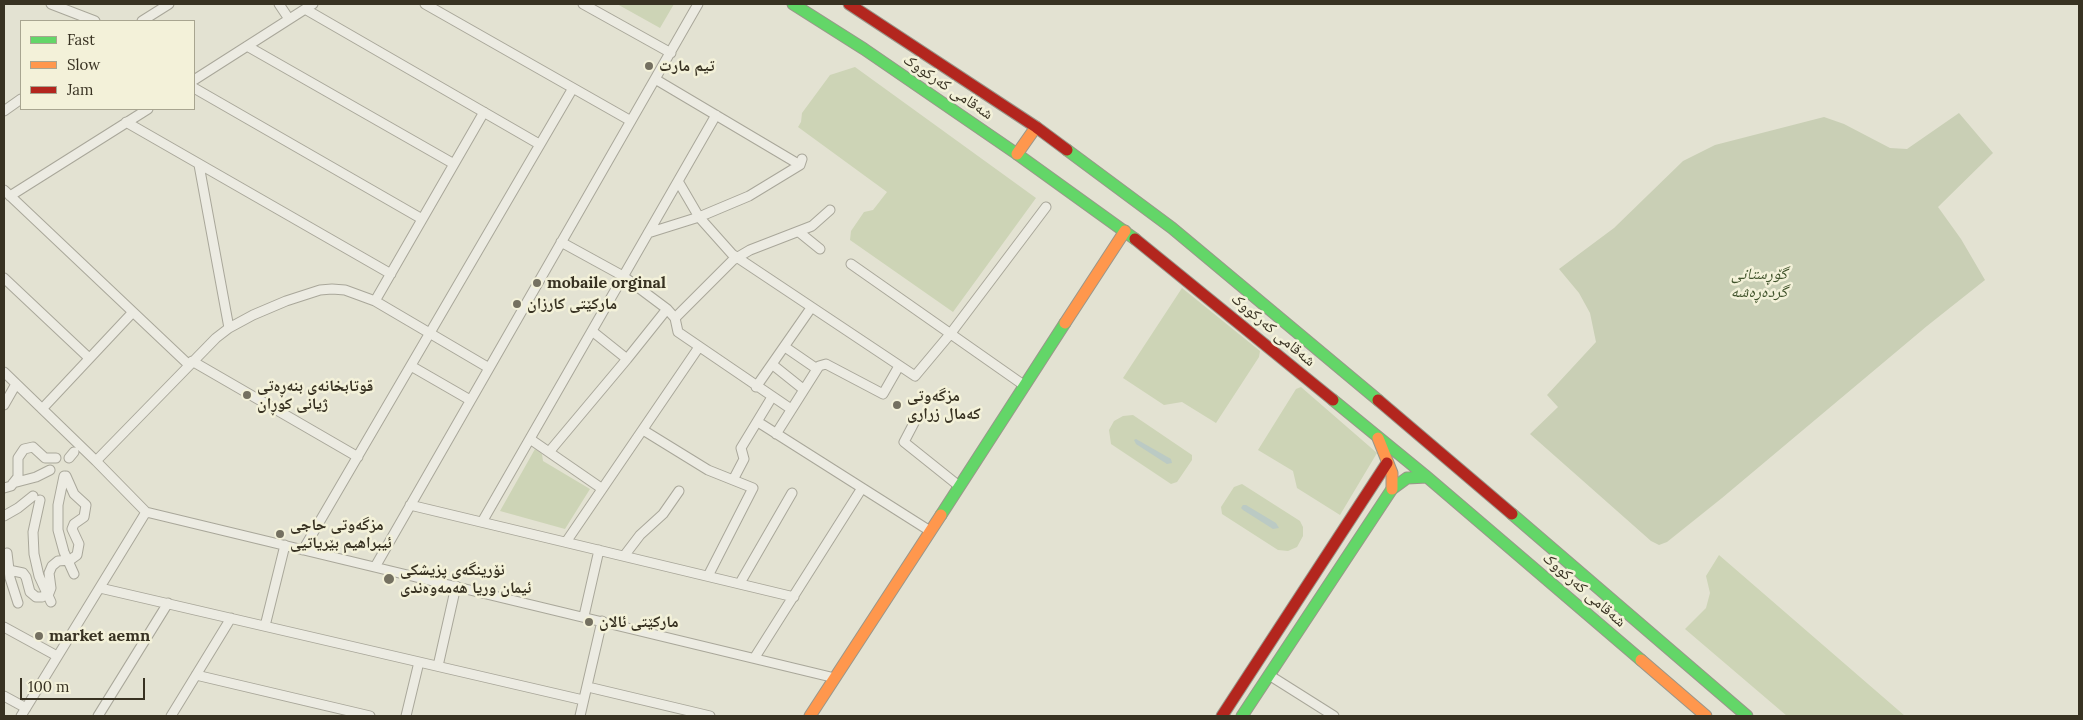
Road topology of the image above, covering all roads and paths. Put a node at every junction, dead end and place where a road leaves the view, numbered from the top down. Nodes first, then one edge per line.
1 (51, 4) edge
2 (279, 4) edge
3 (426, 4) edge
4 (583, 4) edge
5 (698, 4) edge
6 (793, 4) edge
7 (849, 4) edge
8 (166, 5) edge
9 (309, 6) edge
10 (289, 19) junction
11 (92, 20) edge
12 (144, 20) edge
13 (247, 46) junction
14 (671, 53) junction
15 (195, 79) edge
16 (655, 79) junction
17 (574, 88) junction
18 (195, 89) edge
19 (20, 101) edge
20 (145, 110) edge
21 (4, 111) edge
22 (484, 112) junction
23 (716, 115) junction
24 (631, 121) junction
25 (126, 122) junction
26 (1036, 127) junction
27 (539, 144) junction
28 (1017, 154) junction
29 (454, 164) junction
30 (199, 165) junction
31 (678, 181) junction
32 (7, 193) edge
33 (1046, 207) dead end
34 (830, 210) dead end
35 (699, 217) junction
36 (422, 219) junction
37 (1125, 231) junction
38 (799, 232) junction
39 (648, 233) junction
40 (561, 242) junction
41 (820, 249) dead end
42 (737, 257) junction
43 (851, 264) dead end
44 (391, 274) junction
45 (622, 276) junction
46 (4, 278) edge
47 (375, 301) junction
48 (811, 308) junction
49 (667, 309) junction
50 (133, 312) junction
51 (675, 318) junction
52 (229, 328) junction
53 (592, 331) junction
54 (429, 333) junction
55 (951, 333) junction
56 (785, 346) junction
57 (699, 347) junction
58 (89, 358) junction
59 (627, 360) junction
60 (190, 363) junction
61 (772, 365) junction
62 (411, 366) junction
63 (900, 366) junction
64 (489, 368) junction
65 (817, 369) junction
66 (4, 372) edge
67 (16, 384) junction
68 (1025, 386) junction
69 (756, 387) junction
70 (803, 389) junction
71 (772, 397) junction
72 (470, 400) junction
73 (4, 405) edge
74 (42, 409) junction
75 (791, 409) junction
76 (915, 420) dead end
77 (758, 422) junction
78 (643, 430) junction
79 (776, 434) junction
80 (1378, 438) junction
81 (530, 439) junction
82 (549, 452) junction
83 (358, 457) junction
84 (56, 458) dead end
85 (96, 461) junction
86 (1387, 463) junction
87 (50, 470) dead end
88 (1426, 477) junction
89 (732, 480) junction
90 (15, 482) junction
91 (4, 483) edge
92 (959, 486) junction
93 (4, 488) edge
94 (601, 488) junction
95 (862, 488) junction
96 (1392, 489) junction
97 (679, 491) dead end
98 (792, 493) dead end
99 (410, 506) junction
100 (146, 512) junction
101 (4, 516) edge
102 (482, 522) junction
103 (930, 531) junction
104 (566, 542) junction
105 (285, 545) junction
106 (303, 550) junction
107 (599, 550) junction
108 (7, 553) dead end
109 (624, 556) junction
110 (68, 561) junction
111 (375, 566) junction
112 (6, 570) edge
113 (74, 574) dead end
114 (708, 576) junction
115 (740, 583) junction
116 (456, 586) junction
117 (100, 588) junction
118 (794, 596) junction
119 (49, 598) junction
120 (18, 603) dead end
121 (168, 603) junction
122 (584, 616) junction
123 (231, 618) junction
124 (602, 621) junction
125 (265, 626) junction
126 (4, 627) edge
127 (57, 656) junction
128 (755, 657) junction
129 (419, 662) junction
130 (438, 666) junction
131 (196, 675) junction
132 (1269, 675) junction
133 (835, 678) junction
134 (588, 687) junction
135 (4, 696) edge
136 (583, 700) junction
137 (26, 708) junction
138 (357, 715) edge
139 (1245, 715) edge
140 (21, 716) edge
141 (98, 716) edge
142 (171, 716) edge
143 (370, 716) edge
144 (406, 716) edge
145 (580, 716) edge
146 (710, 716) edge
147 (810, 716) edge
148 (1222, 716) edge
149 (1334, 716) edge
150 (1706, 716) edge
151 (1747, 716) edge

1 - 11 street
2 - 10 street
3 - 17 street
4 - 14 street
5 - 14 street
6 - 28 main road, شەقامی کەرکووک
7 - 26 main road, شەقامی کەرکووک
8 - 12 street
9 - 10 street
9 - 22 street
10 - 13 street
13 - 15 street
13 - 29 street
14 - 16 street
16 - 23 street
16 - 24 street
17 - 24 street
17 - 27 street
18 - 36 street
19 - 21 street
20 - 25 street
22 - 27 street
22 - 29 street
23 - 31 street
23 - 35 street
24 - 40 street
25 - 30 street
25 - 32 street
26 - 28 main road
26 - 151 main road, شەقامی کەرکووک
27 - 54 street
28 - 37 main road, شەقامی کەرکووک
29 - 36 street
30 - 44 street
30 - 52 street
31 - 35 street
31 - 39 street
32 - 50 street
33 - 55 street
34 - 38 street
35 - 39 street
35 - 42 street
36 - 44 street
37 - 68 main road
37 - 80 main road, شەقامی کەرکووک
38 - 41 street
38 - 42 street
39 - 45 street
40 - 45 street
40 - 64 street
42 - 48 street
42 - 51 street
43 - 55 street
44 - 47 street
45 - 49 street
45 - 53 street
46 - 58 street
47 - 52 street
47 - 54 street
48 - 56 street
48 - 63 street
49 - 51 street
49 - 59 street
50 - 58 street
50 - 60 street
51 - 57 street
52 - 60 street
53 - 59 street
53 - 81 street
54 - 62 street
54 - 64 street
55 - 63 street
55 - 68 street
56 - 61 street
56 - 65 street
57 - 69 street
57 - 78 street
58 - 74 street
59 - 82 street
60 - 83 street
60 - 85 street
61 - 69 street
61 - 70 street
62 - 72 street
62 - 83 street
63 - 65 street
64 - 72 street
65 - 70 street
66 - 67 street
67 - 73 street
67 - 74 street
68 - 92 main road
69 - 71 street
70 - 75 street
71 - 75 street
71 - 77 street
72 - 99 street
74 - 85 street
75 - 79 street
76 - 92 street
77 - 79 street
77 - 89 street
78 - 89 street
78 - 94 street
79 - 95 street
80 - 86 main road
80 - 88 main road, شەقامی کەرکووک
81 - 82 street
81 - 102 street
82 - 94 street
83 - 106 street
84 - 90 street
85 - 100 street
86 - 96 main road
86 - 148 main road
87 - 90 street
88 - 96 main road
88 - 150 main road, شەقامی کەرکووک
89 - 114 street
90 - 91 street
90 - 93 street
92 - 103 main road
94 - 104 street
95 - 103 street
95 - 118 street
96 - 132 main road
97 - 109 street
98 - 115 street
99 - 102 street
99 - 111 street
100 - 105 street
100 - 117 street
101 - 119 street
102 - 104 street
103 - 133 main road
104 - 107 street
105 - 106 street
105 - 125 street
106 - 111 street
107 - 109 street
107 - 122 street
108 - 112 street
109 - 114 street
110 - 110 street
110 - 113 street
110 - 119 street
111 - 116 street
112 - 119 street
112 - 120 street
114 - 115 street
115 - 118 street
116 - 122 street
116 - 130 street
117 - 121 street
117 - 127 street
118 - 128 street
121 - 123 street
121 - 141 street
122 - 124 street
123 - 125 street
123 - 131 street
124 - 128 street
124 - 134 street
125 - 129 street
126 - 127 street
127 - 137 street
128 - 133 street
129 - 130 street
129 - 144 street
130 - 136 street
131 - 138 street
131 - 142 street
132 - 139 main road
132 - 149 street
133 - 147 main road
134 - 136 street
134 - 146 street
135 - 137 street
136 - 145 street
137 - 140 street
138 - 143 street

